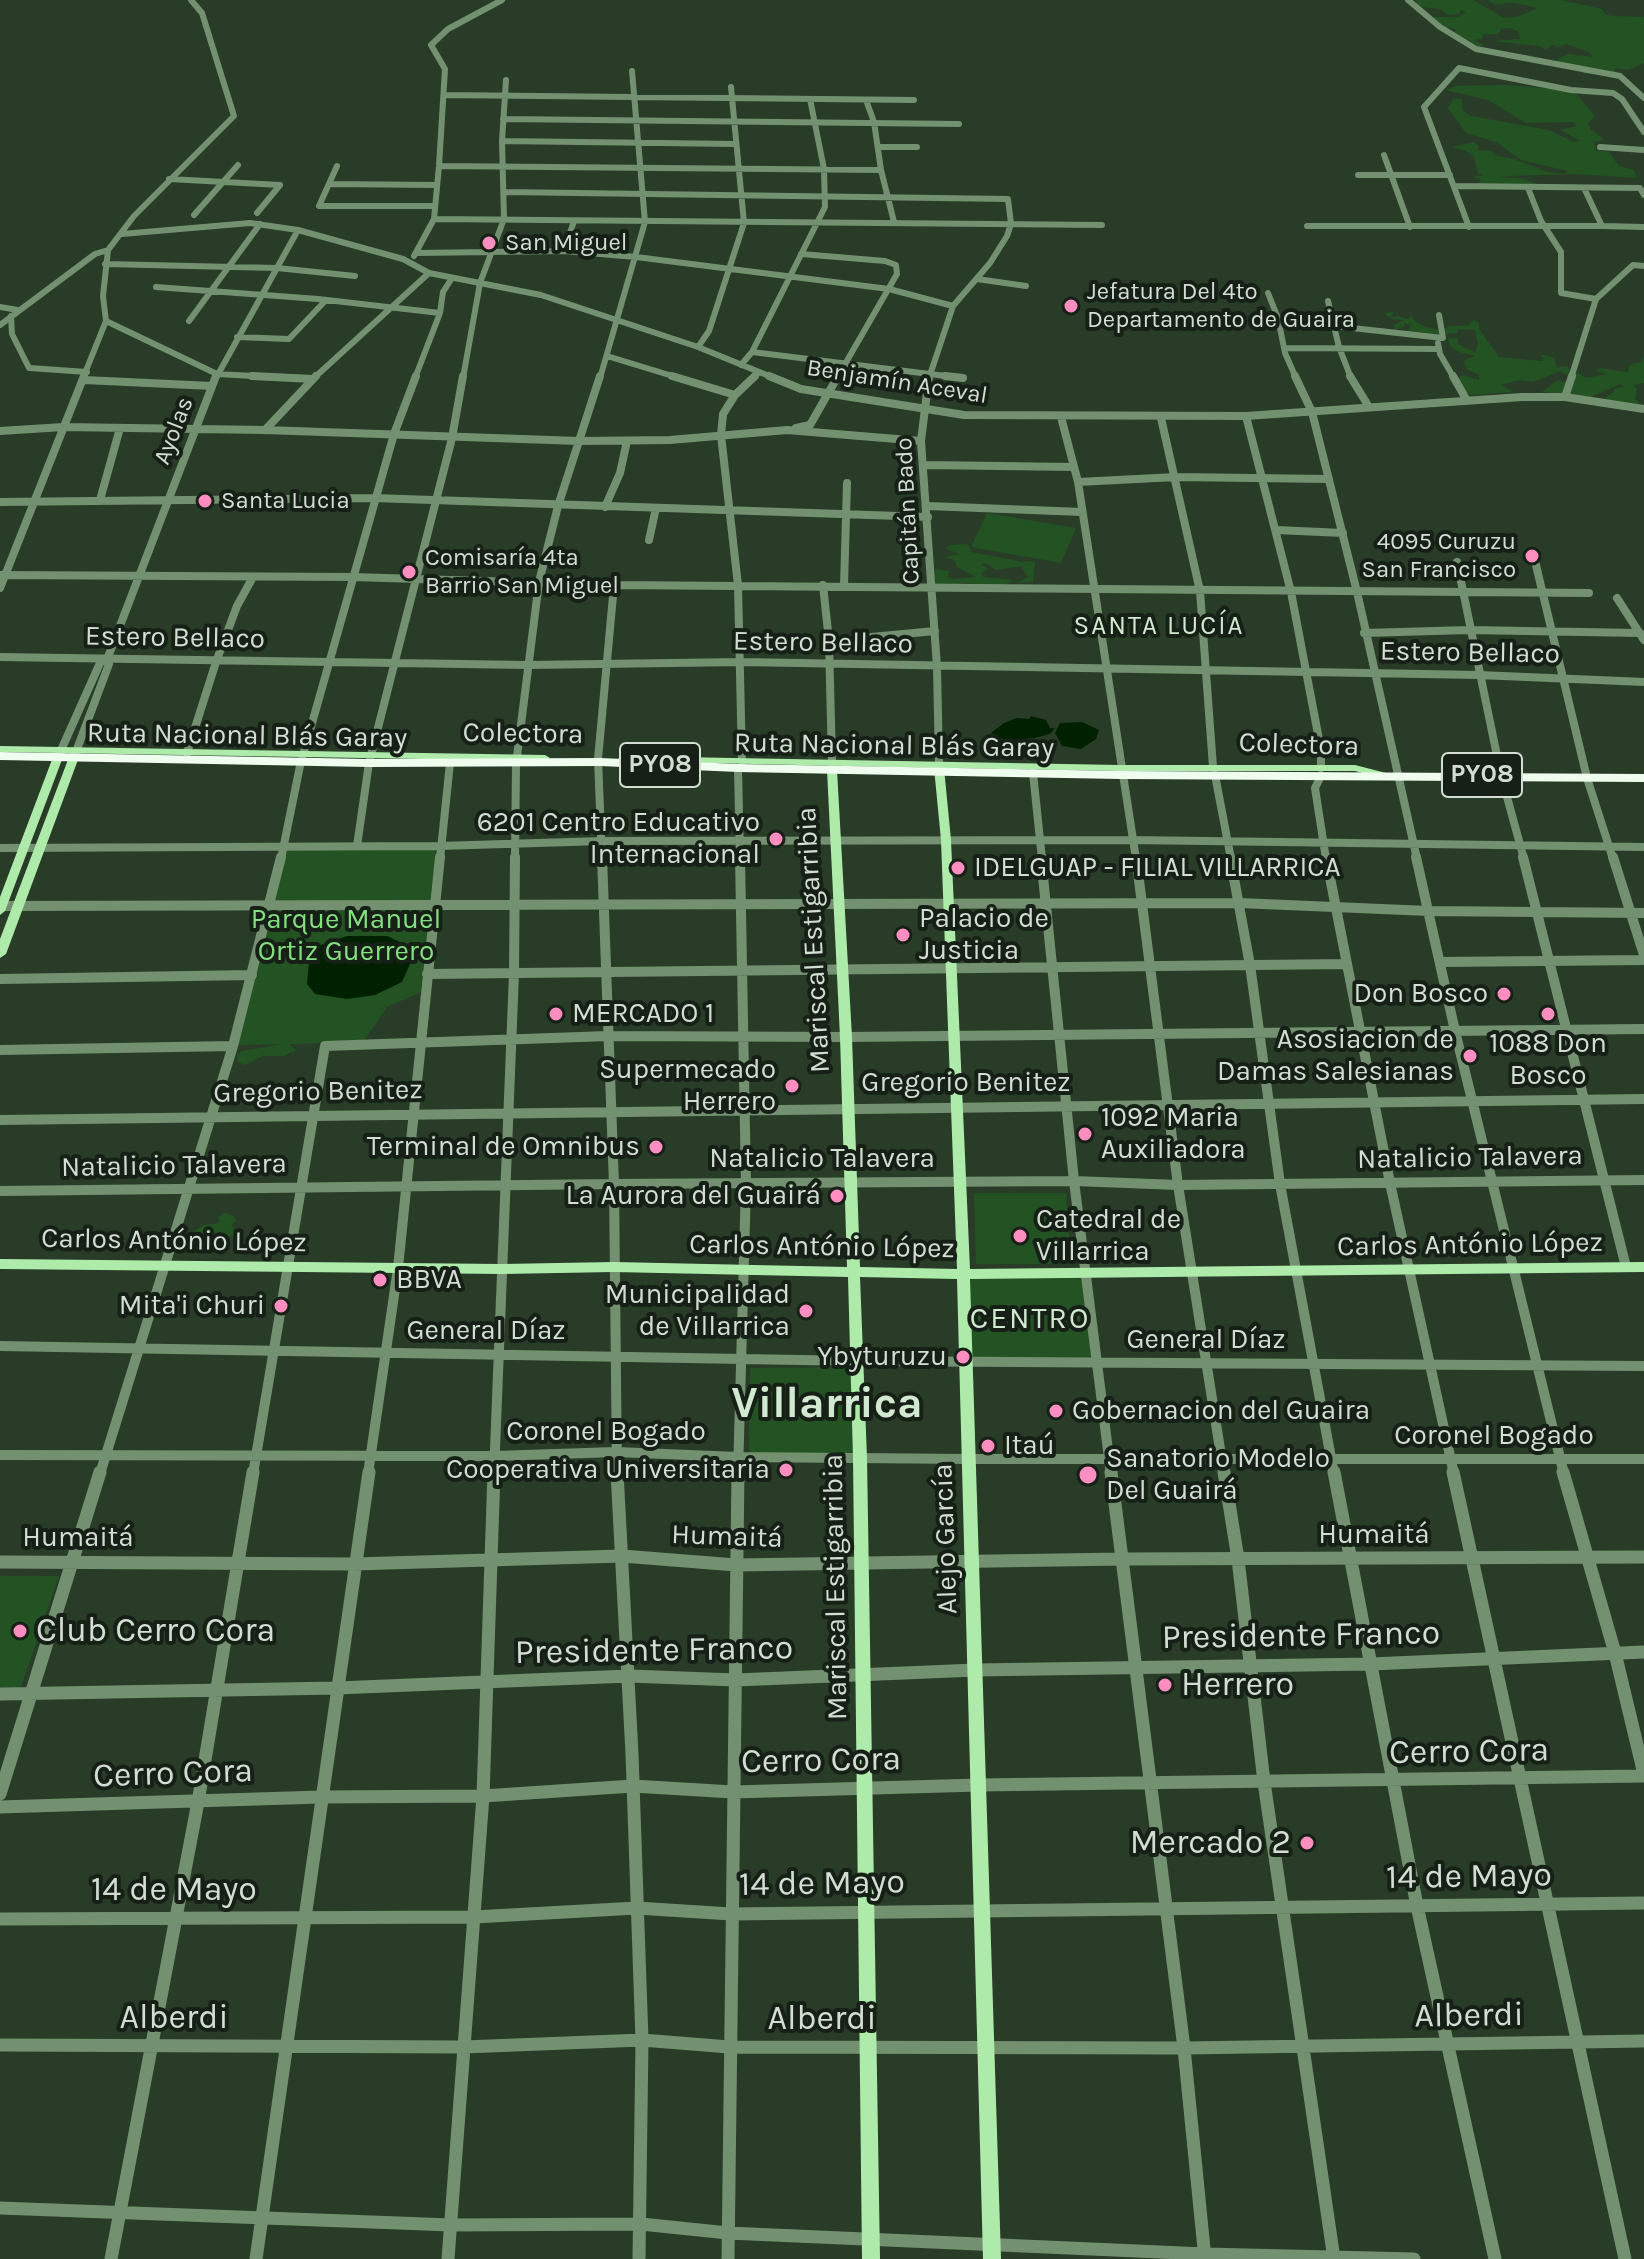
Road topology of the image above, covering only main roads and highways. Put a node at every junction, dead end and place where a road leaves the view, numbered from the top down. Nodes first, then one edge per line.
1 (0, 749) edge
2 (59, 754) junction
3 (75, 754) junction
4 (0, 756) edge
5 (302, 758) junction
6 (370, 760) junction
7 (516, 761) junction
8 (832, 766) junction
9 (939, 768) junction
10 (1120, 771) junction
11 (1644, 778) edge
12 (1, 909) edge
13 (0, 954) edge
14 (0, 1264) edge
15 (1644, 1267) edge
16 (854, 1273) junction
17 (964, 1274) junction
18 (992, 2252) edge
19 (871, 2259) edge

1 - 2 main road
2 - 3 highway, Ruta Nacional Blás Garay / PY08
2 - 4 highway, Ruta Nacional Blás Garay / PY08
2 - 12 main road
3 - 5 highway, Ruta Nacional Blás Garay / PY08
3 - 5 main road
3 - 13 main road
5 - 6 highway, Ruta Nacional Blás Garay / PY08
6 - 7 main road, Colectora
6 - 7 highway, Ruta Nacional Blás Garay / PY08
7 - 8 highway, Ruta Nacional Blás Garay / PY08
8 - 9 highway, Ruta Nacional Blás Garay / PY08
8 - 16 main road, Mariscal Estigarribia
9 - 10 main road
9 - 10 highway, Ruta Nacional Blás Garay / PY08
9 - 17 main road, Alejo García
10 - 11 highway, Ruta Nacional Blás Garay / PY08
14 - 16 main road, Carlos António López
15 - 17 main road, Carlos António López
16 - 17 main road, Carlos António López
16 - 19 main road, Mariscal Estigarribia
17 - 18 main road, Alejo García

